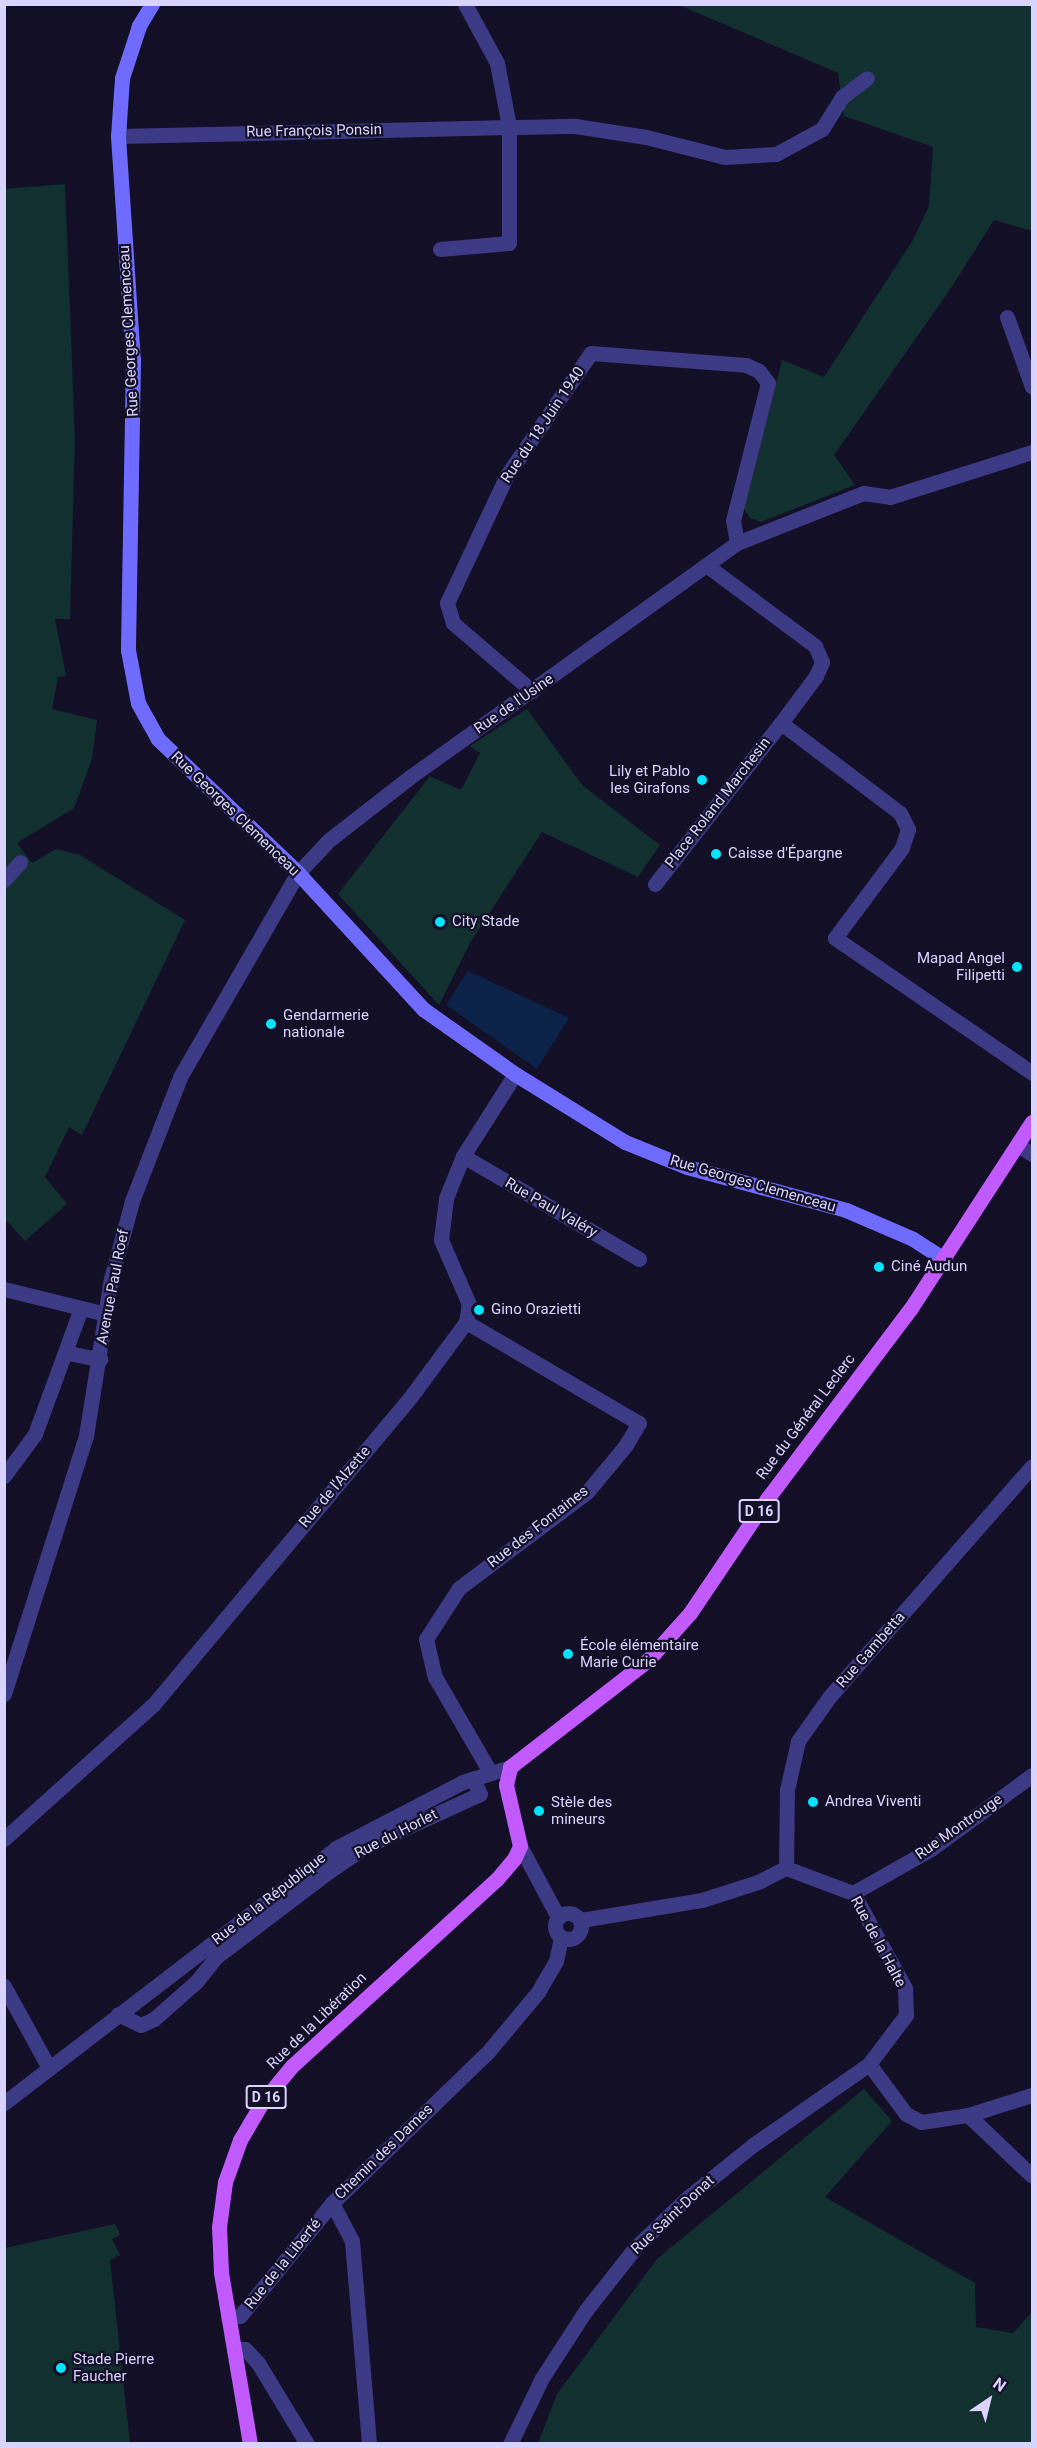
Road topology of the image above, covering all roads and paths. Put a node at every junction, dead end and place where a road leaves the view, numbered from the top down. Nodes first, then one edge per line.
1 (152, 4) edge
2 (465, 4) edge
3 (867, 78) dead end
4 (509, 126) junction
5 (118, 136) junction
6 (440, 249) dead end
7 (1007, 317) dead end
8 (1032, 387) edge
9 (1032, 452) edge
10 (737, 543) junction
11 (706, 565) junction
12 (532, 692) junction
13 (781, 723) junction
14 (20, 862) dead end
15 (298, 873) junction
16 (4, 880) edge
17 (655, 884) dead end
18 (1032, 1073) edge
19 (515, 1074) junction
20 (1032, 1122) edge
21 (1018, 1145) junction
22 (1032, 1154) edge
23 (463, 1156) junction
24 (639, 1259) dead end
25 (944, 1259) junction
26 (4, 1289) edge
27 (81, 1308) junction
28 (105, 1314) junction
29 (466, 1322) junction
30 (68, 1353) junction
31 (100, 1359) junction
32 (1032, 1466) edge
33 (4, 1476) edge
34 (4, 1694) edge
35 (510, 1767) junction
36 (490, 1773) junction
37 (1032, 1775) edge
38 (473, 1779) junction
39 (4, 1839) edge
40 (520, 1846) junction
41 (786, 1868) junction
42 (853, 1893) junction
43 (558, 1917) junction
44 (581, 1920) junction
45 (561, 1937) junction
46 (4, 1986) edge
47 (118, 2014) junction
48 (869, 2064) junction
49 (49, 2068) junction
50 (1032, 2095) edge
51 (4, 2103) edge
52 (968, 2115) junction
53 (1032, 2176) edge
54 (332, 2203) junction
55 (228, 2317) junction
56 (234, 2349) junction
57 (250, 2444) edge
58 (307, 2444) edge
59 (369, 2444) edge
60 (510, 2444) edge

1 - 5 main road, Rue Georges Clemenceau
2 - 4 street
3 - 4 street, Rue François Ponsin
4 - 5 street, Rue François Ponsin
4 - 6 street
5 - 15 main road, Rue Georges Clemenceau
7 - 8 street
9 - 10 street, Rue de l'Usine
10 - 11 street, Rue de l'Usine
10 - 12 street, Rue du 18 Juin 1940
11 - 12 street, Rue de l'Usine
11 - 13 street, Place Roland Marchesin
12 - 15 street, Rue de l'Usine
13 - 17 street, Place Roland Marchesin
13 - 18 street
14 - 16 street
15 - 19 main road, Rue Georges Clemenceau
15 - 28 street, Avenue Paul Roef
19 - 23 street
19 - 25 main road, Rue Georges Clemenceau
20 - 21 main road, D 16
21 - 22 street
21 - 25 main road, Rue du Général Leclerc / D 16
23 - 24 street, Rue Paul Valéry
23 - 29 street
25 - 35 main road, Rue du Général Leclerc / D 16
26 - 27 street
27 - 28 street
27 - 30 street
28 - 31 street, Avenue Paul Roef
29 - 36 street, Rue des Fontaines
29 - 39 street, Rue de l'Alzette
30 - 31 street
30 - 33 street
31 - 34 street, Avenue Paul Roef
32 - 41 street, Rue Gambetta
35 - 36 street, Rue de la République
35 - 40 main road
36 - 38 street, Rue de la République
37 - 42 street, Rue Montrouge
38 - 47 street, Rue de la République
38 - 47 street, Rue du Horlet
40 - 43 street, Chemin des Dames
40 - 55 main road, Rue de la Libération / D 16
41 - 42 street, Rue de la Halte
41 - 44 street
42 - 48 street, Rue de la Halte
43 - 44 street
43 - 45 street, Chemin des Dames
44 - 45 street
45 - 54 street, Chemin des Dames
46 - 49 street
47 - 49 street, Rue de la République
48 - 52 street
48 - 60 street, Rue Saint-Donat
49 - 51 street, Rue de la République
50 - 52 street
52 - 53 street
54 - 55 street, Rue de la Liberté
54 - 59 street, Chemin des Dames
55 - 56 main road, Rue de la Libération / D 16
56 - 57 main road, Rue de la Libération / D 16
56 - 58 street

